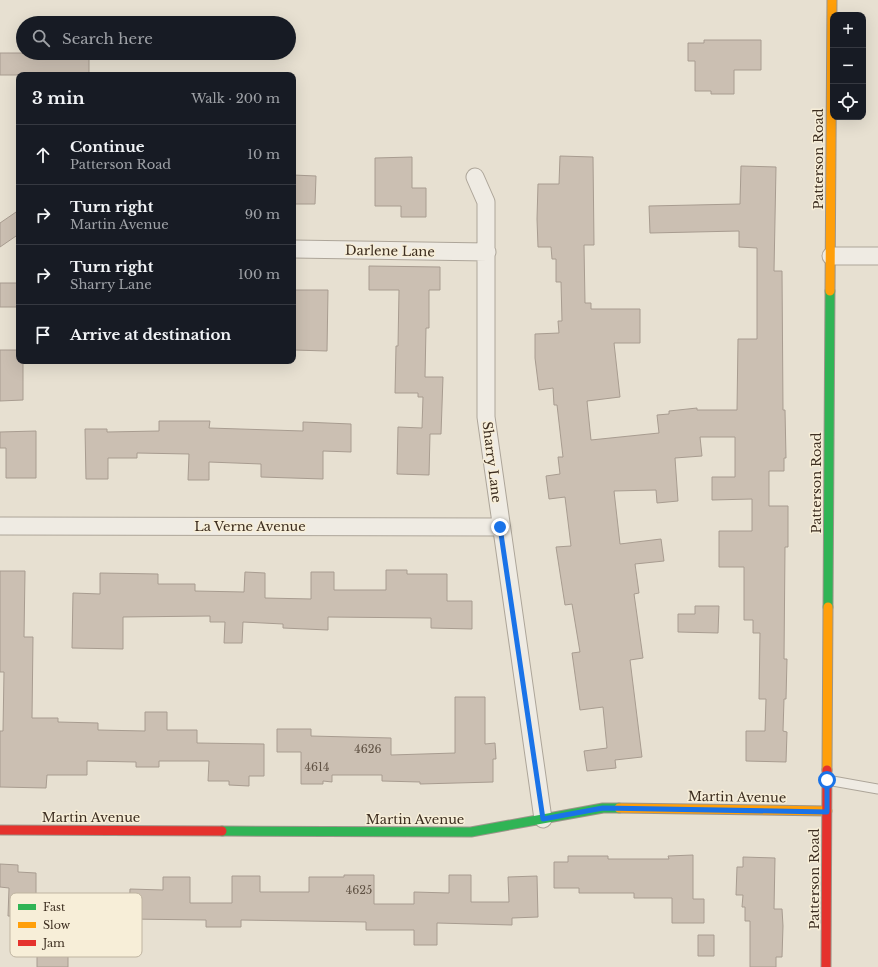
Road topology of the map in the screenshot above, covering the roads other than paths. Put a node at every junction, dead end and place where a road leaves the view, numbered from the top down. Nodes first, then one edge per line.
1 (832, 0) edge
2 (475, 177) dead end
3 (296, 249) edge
4 (487, 252) junction
5 (831, 256) junction
6 (878, 256) edge
7 (0, 526) edge
8 (500, 527) junction
9 (827, 780) junction
10 (878, 789) edge
11 (827, 812) junction
12 (543, 819) junction
13 (0, 830) edge
14 (826, 967) edge

1 - 5 street, Patterson Road
2 - 4 street, Sharry Lane
3 - 4 street, Darlene Lane
4 - 8 street, Sharry Lane
5 - 6 street
5 - 9 street, Patterson Road
7 - 8 street, La Verne Avenue
8 - 12 street, Sharry Lane
9 - 10 lane
9 - 11 street, Patterson Road
11 - 12 street, Martin Avenue
11 - 14 street, Patterson Road
12 - 13 street, Martin Avenue

